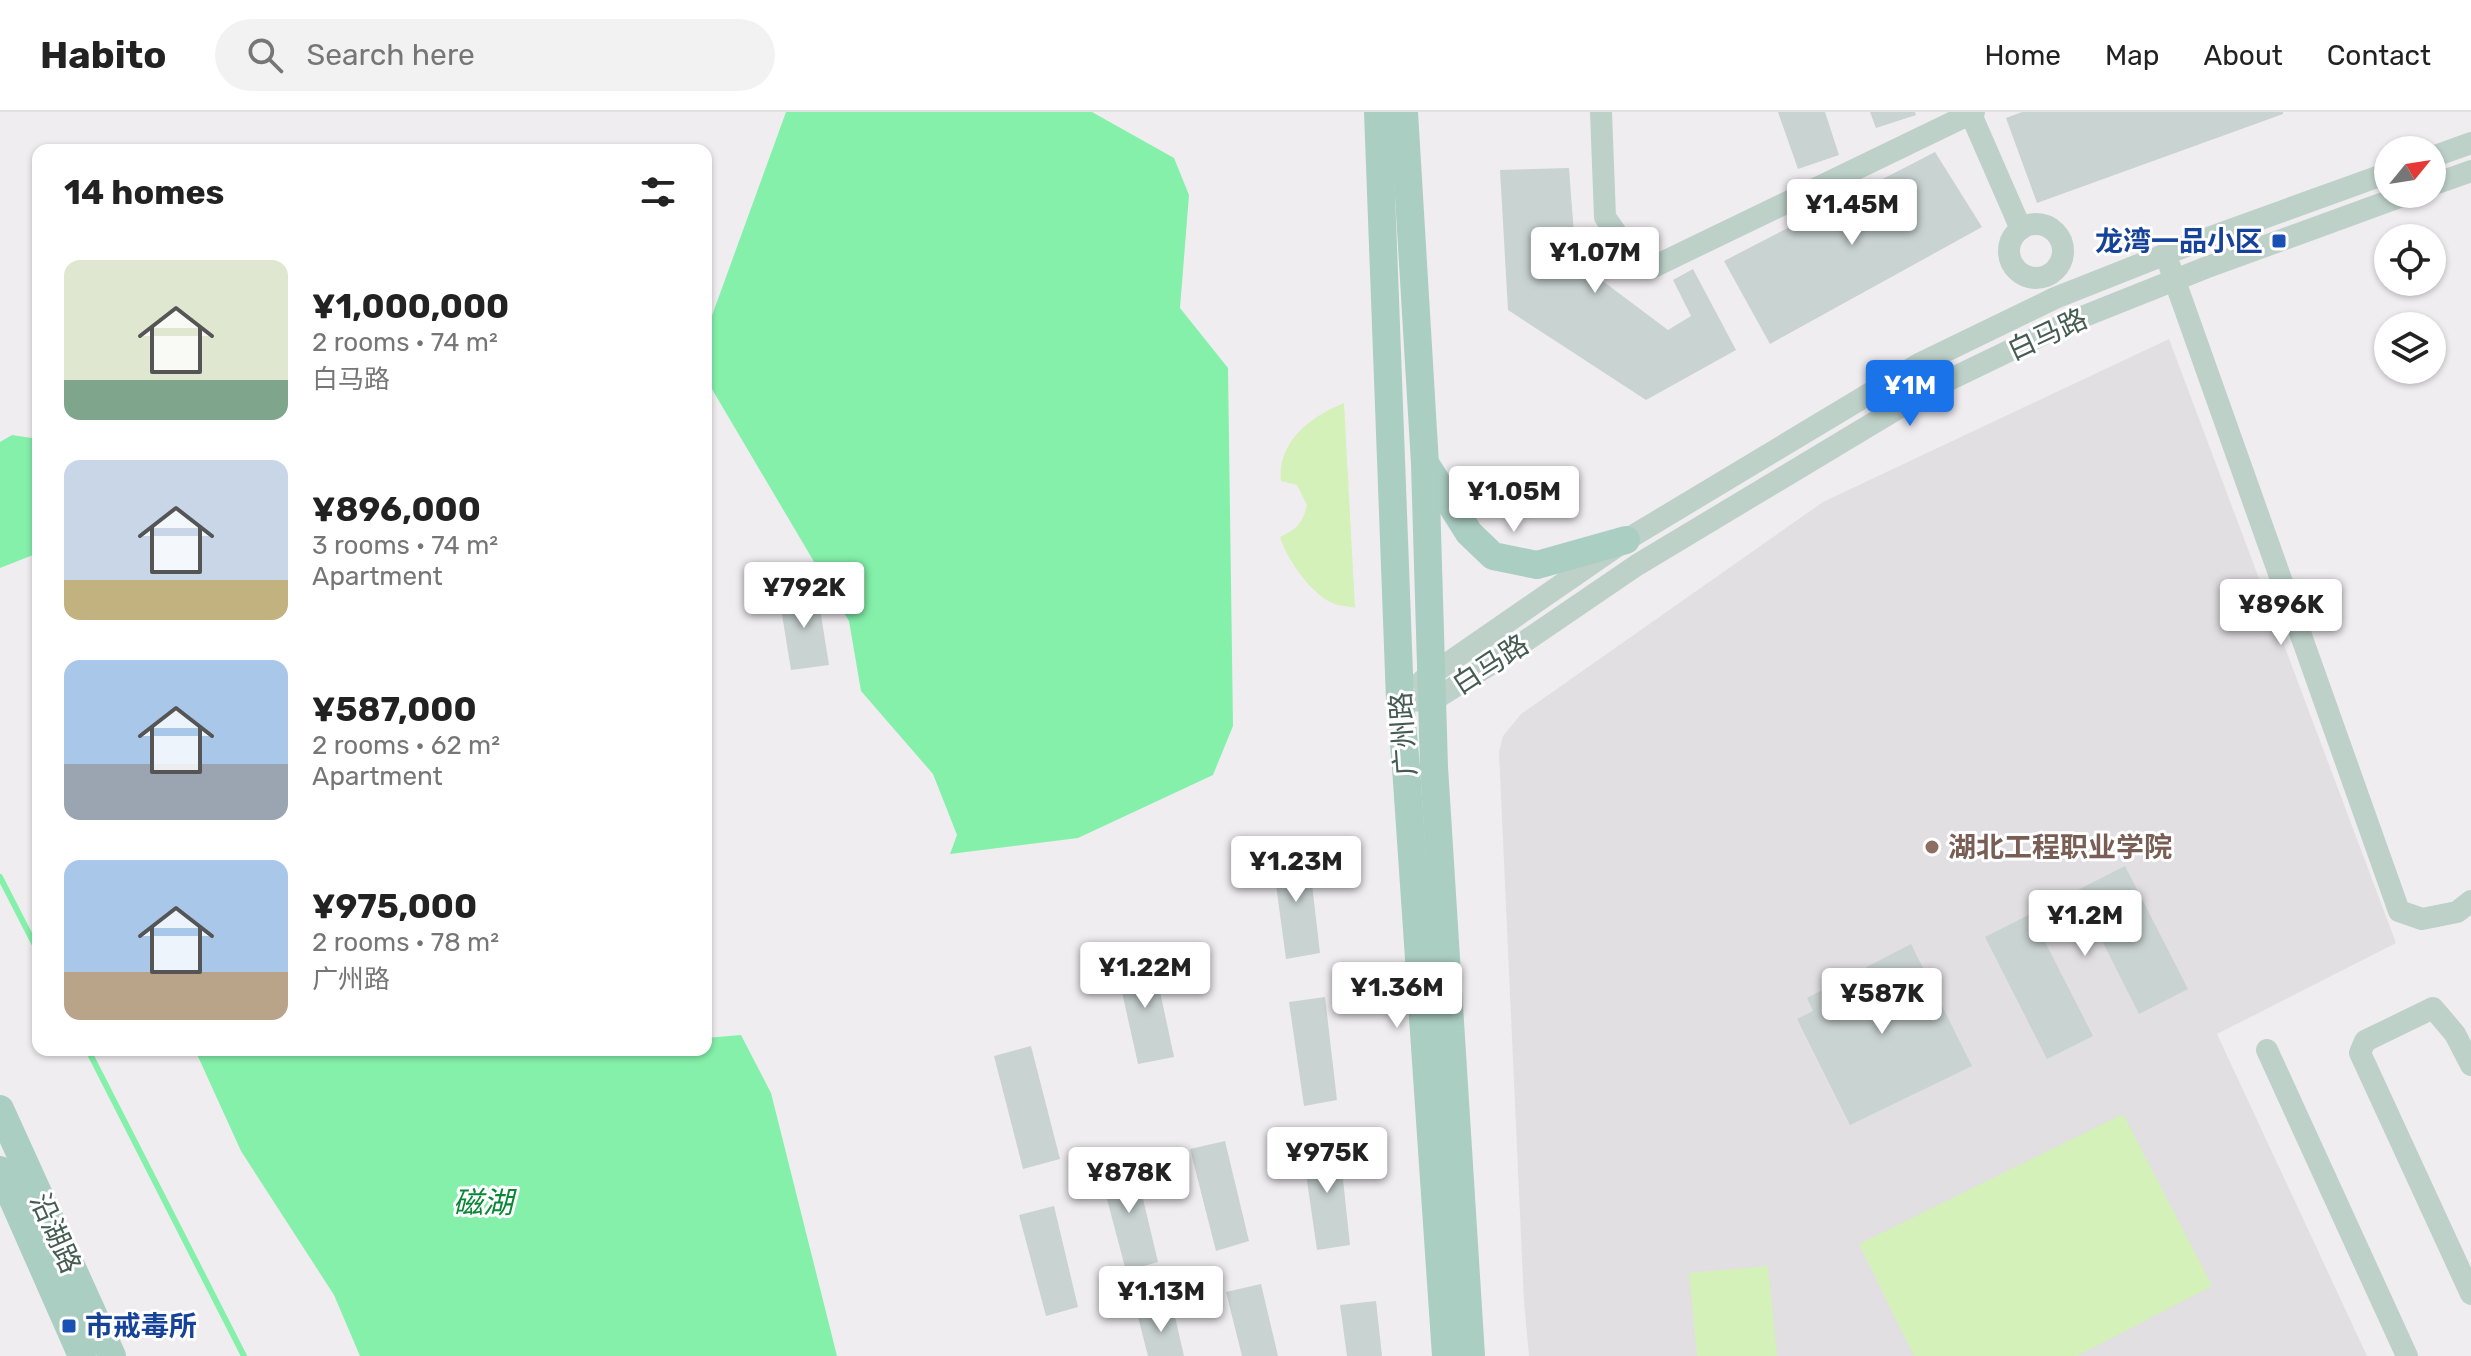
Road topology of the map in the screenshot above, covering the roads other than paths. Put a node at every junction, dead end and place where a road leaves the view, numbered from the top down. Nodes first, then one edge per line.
1 (1378, 112) edge
2 (1404, 112) edge
3 (1601, 112) edge
4 (1972, 113) edge
5 (2471, 143) edge
6 (2446, 152) edge
7 (2471, 171) edge
8 (2374, 178) edge
9 (2446, 180) edge
10 (2374, 207) edge
11 (2021, 229) junction
12 (2166, 254) junction
13 (2175, 280) junction
14 (1425, 464) junction
15 (1626, 540) junction
16 (1431, 688) junction
17 (1400, 700) junction
18 (2471, 901) edge
19 (2267, 1050) dead end
20 (2471, 1065) edge
21 (0, 1109) edge
22 (0, 1170) edge
23 (2471, 1294) edge
24 (82, 1356) edge
25 (112, 1356) edge
26 (1446, 1356) edge
27 (1471, 1356) edge
28 (2407, 1356) edge

1 - 17 main road, 广州路
2 - 14 main road, 广州路
3 - 4 street
4 - 11 street
5 - 6 street
7 - 9 street
8 - 12 street, 白马路
10 - 13 street, 白马路
11 - 11 street
12 - 13 street
12 - 15 street, 白马路
13 - 16 street, 白马路
13 - 18 street
14 - 15 main road
14 - 16 main road, 广州路
15 - 16 street, 白马路
16 - 17 street, 白马路
16 - 27 main road, 广州路
17 - 26 main road, 广州路
19 - 28 street
20 - 23 street
21 - 25 main road, 沿湖路
22 - 24 main road, 沿湖路

